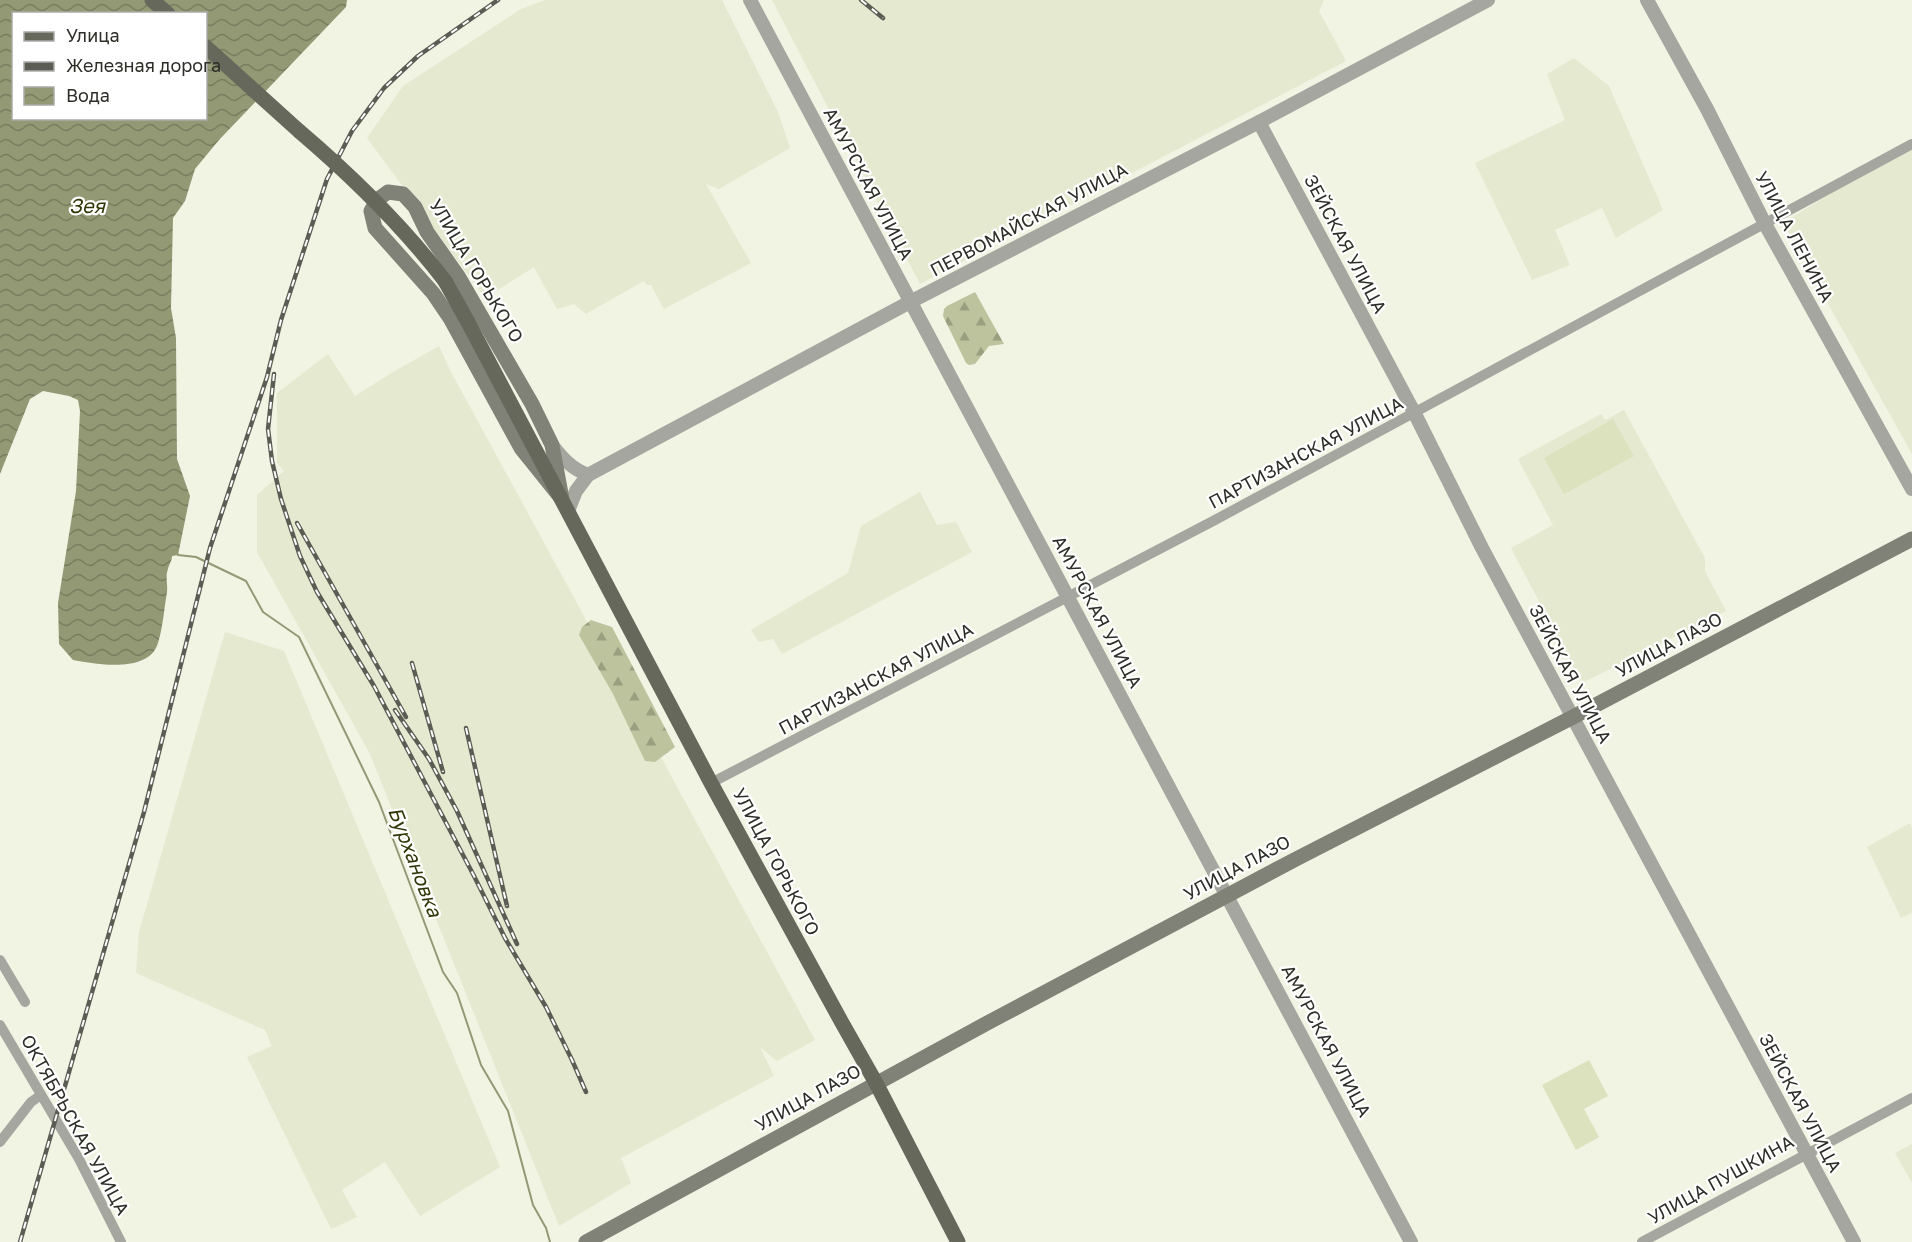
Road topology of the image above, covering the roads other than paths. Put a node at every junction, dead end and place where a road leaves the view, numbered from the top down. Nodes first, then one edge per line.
1 (152, 0) edge
2 (750, 0) edge
3 (1488, 0) edge
4 (1647, 0) edge
5 (166, 12) edge
6 (207, 48) edge
7 (1259, 122) junction
8 (1912, 144) edge
9 (1765, 224) junction
10 (910, 302) junction
11 (1415, 414) junction
12 (552, 445) junction
13 (588, 475) junction
14 (1912, 489) edge
15 (565, 505) junction
16 (1912, 539) edge
17 (1069, 596) junction
18 (1573, 717) junction
19 (711, 783) junction
20 (1228, 895) junction
21 (0, 960) edge
22 (25, 1002) dead end
23 (0, 1025) edge
24 (876, 1083) junction
25 (41, 1095) junction
26 (1912, 1098) edge
27 (0, 1142) edge
28 (1806, 1153) junction
29 (121, 1242) edge
30 (586, 1242) edge
31 (958, 1242) edge
32 (1411, 1242) edge
33 (1642, 1242) edge
34 (1854, 1242) edge

1 - 5 main road
2 - 10 street, АМУРСКАЯ УЛИЦА
3 - 7 street, ПЕРВОМАЙСКАЯ УЛИЦА
4 - 9 street, УЛИЦА ЛЕНИНА
6 - 15 main road, bridge
7 - 10 street, ПЕРВОМАЙСКАЯ УЛИЦА
7 - 11 street, ЗЕЙСКАЯ УЛИЦА
8 - 9 street, ПАРТИЗАНСКАЯ УЛИЦА
9 - 11 street, ПАРТИЗАНСКАЯ УЛИЦА
9 - 14 street, УЛИЦА ЛЕНИНА
10 - 13 street, ПЕРВОМАЙСКАЯ УЛИЦА
10 - 17 street, АМУРСКАЯ УЛИЦА
11 - 17 street, ПАРТИЗАНСКАЯ УЛИЦА
11 - 18 street, ЗЕЙСКАЯ УЛИЦА
12 - 13 street
12 - 15 main road, УЛИЦА ГОРЬКОГО
12 - 15 main road, УЛИЦА ГОРЬКОГО
13 - 15 street
15 - 19 main road, УЛИЦА ГОРЬКОГО
16 - 18 main road, УЛИЦА ЛАЗО
17 - 19 street, ПАРТИЗАНСКАЯ УЛИЦА
17 - 20 street, АМУРСКАЯ УЛИЦА
18 - 20 main road, УЛИЦА ЛАЗО
18 - 28 street, ЗЕЙСКАЯ УЛИЦА
19 - 24 main road, УЛИЦА ГОРЬКОГО
20 - 24 main road, УЛИЦА ЛАЗО
20 - 32 street, АМУРСКАЯ УЛИЦА
21 - 22 street
23 - 25 street, ОКТЯБРЬСКАЯ УЛИЦА
24 - 30 main road, УЛИЦА ЛАЗО
24 - 31 main road, УЛИЦА ГОРЬКОГО
25 - 27 street
25 - 29 street, ОКТЯБРЬСКАЯ УЛИЦА
26 - 28 street, УЛИЦА ПУШКИНА
28 - 33 street, УЛИЦА ПУШКИНА
28 - 34 street, ЗЕЙСКАЯ УЛИЦА

